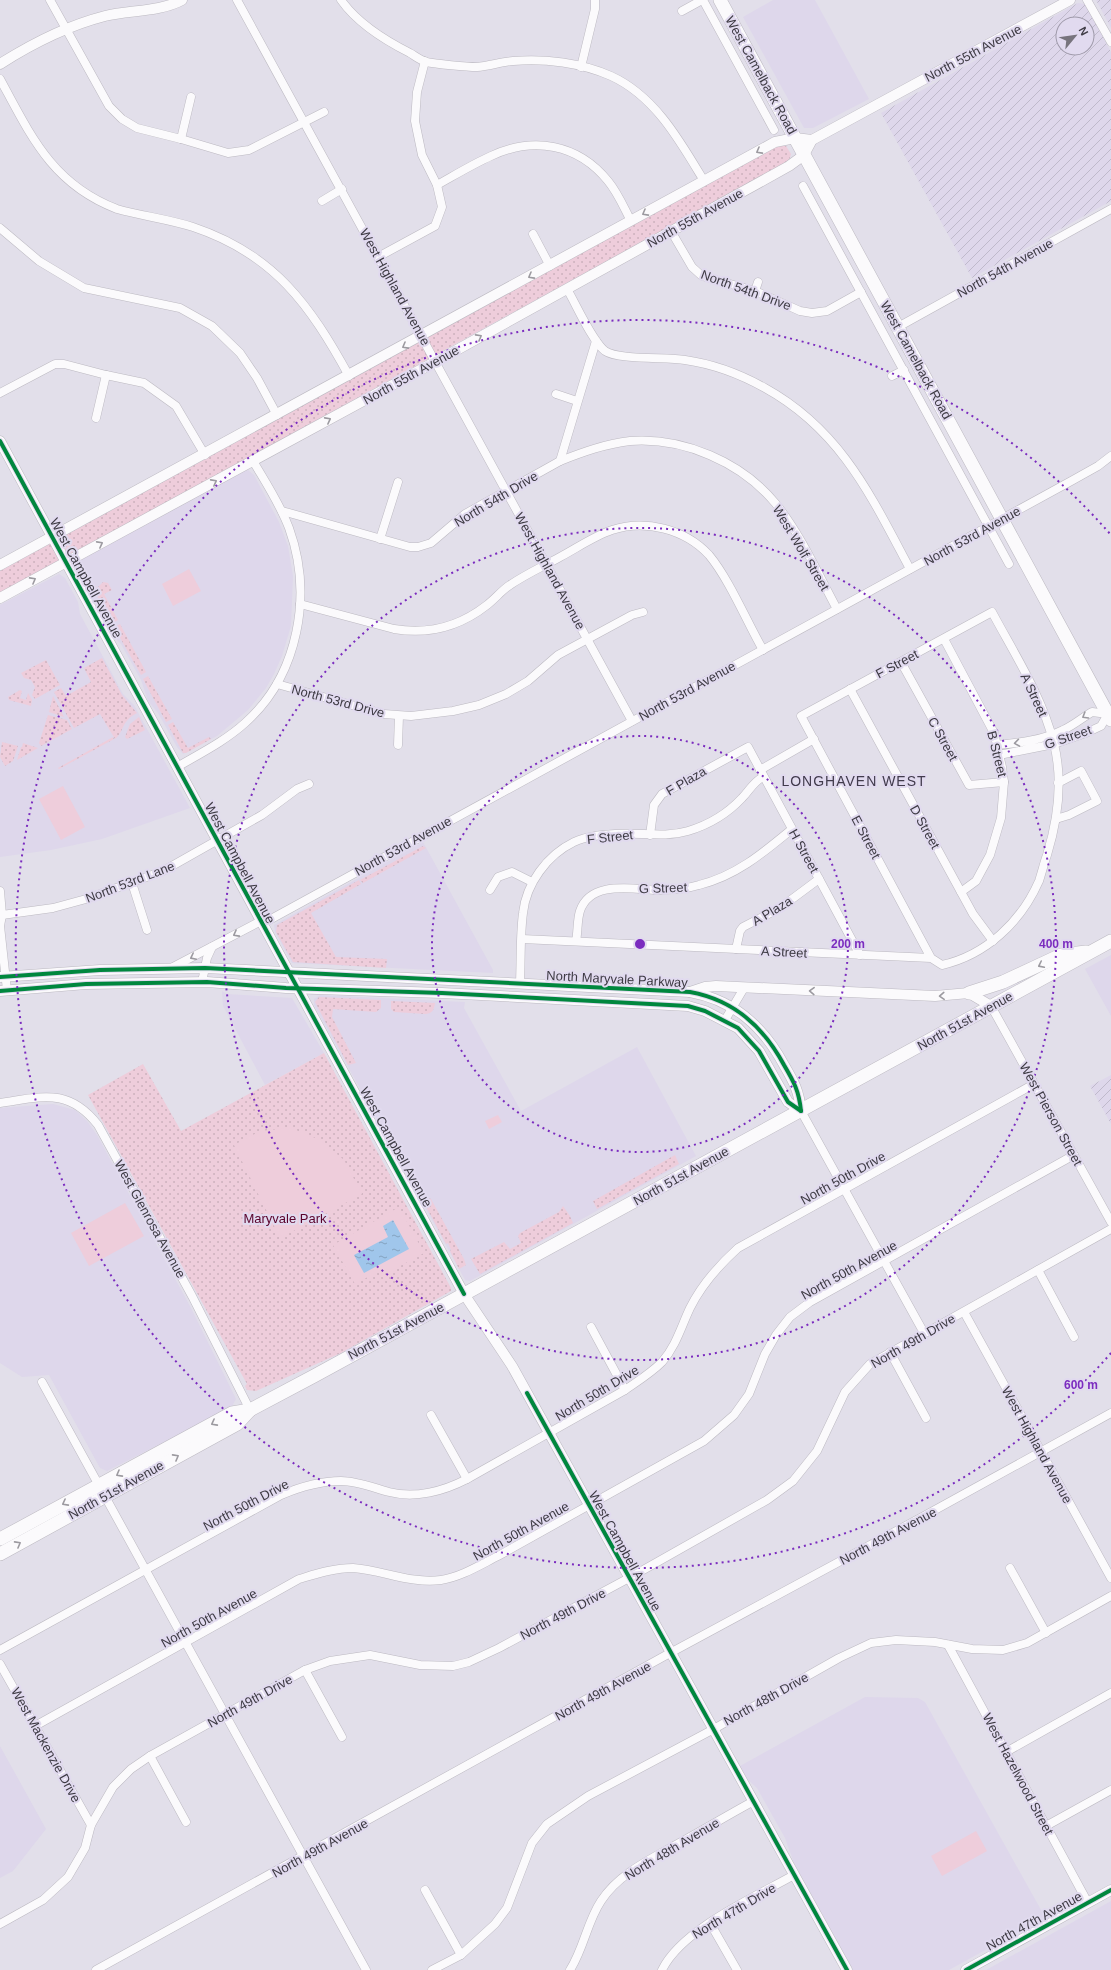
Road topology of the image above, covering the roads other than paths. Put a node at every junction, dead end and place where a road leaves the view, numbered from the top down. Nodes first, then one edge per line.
1 (50, 0) edge
2 (182, 0) edge
3 (237, 0) edge
4 (341, 0) edge
5 (595, 0) edge
6 (702, 0) edge
7 (720, 0) edge
8 (1070, 0) edge
9 (1088, 0) edge
10 (682, 11) dead end
11 (64, 28) junction
12 (1111, 42) edge
13 (426, 62) junction
14 (0, 64) edge
15 (581, 66) junction
16 (0, 79) edge
17 (191, 97) dead end
18 (324, 112) dead end
19 (304, 122) junction
20 (774, 130) dead end
21 (795, 138) junction
22 (181, 139) junction
23 (812, 140) junction
24 (804, 155) junction
25 (704, 181) junction
26 (438, 185) junction
27 (803, 186) dead end
28 (342, 189) junction
29 (322, 201) dead end
30 (1111, 209) edge
31 (631, 221) junction
32 (0, 228) edge
33 (672, 231) junction
34 (533, 234) dead end
35 (378, 257) junction
36 (550, 266) junction
37 (758, 282) dead end
38 (567, 288) junction
39 (755, 291) junction
40 (861, 292) junction
41 (898, 327) junction
42 (422, 336) junction
43 (596, 342) junction
44 (435, 362) junction
45 (904, 370) junction
46 (106, 375) junction
47 (349, 376) junction
48 (892, 376) dead end
49 (0, 393) edge
50 (556, 394) dead end
51 (577, 401) junction
52 (277, 415) junction
53 (96, 418) dead end
54 (0, 441) edge
55 (205, 455) junction
56 (1111, 456) edge
57 (253, 461) junction
58 (560, 461) junction
59 (398, 482) dead end
60 (506, 491) junction
61 (282, 511) junction
62 (1003, 519) junction
63 (988, 526) junction
64 (52, 537) junction
65 (380, 538) junction
66 (66, 562) junction
67 (1008, 564) dead end
68 (0, 565) edge
69 (546, 565) junction
70 (910, 569) junction
71 (0, 598) edge
72 (300, 604) junction
73 (837, 609) junction
74 (643, 612) dead end
75 (992, 612) joint
76 (944, 639) junction
77 (587, 640) junction
78 (763, 650) junction
79 (901, 662) junction
80 (277, 684) junction
81 (850, 689) junction
82 (399, 716) junction
83 (801, 716) joint
84 (1109, 717) edge
85 (632, 721) junction
86 (1051, 735) junction
87 (814, 739) junction
88 (1054, 744) junction
89 (398, 745) dead end
90 (997, 745) junction
91 (748, 747) joint
92 (999, 755) junction
93 (177, 766) junction
94 (762, 774) junction
95 (1004, 782) junction
96 (309, 784) dead end
97 (1058, 784) junction
98 (1056, 818) junction
99 (792, 829) junction
100 (650, 835) junction
101 (217, 841) junction
102 (819, 879) junction
103 (532, 882) junction
104 (132, 883) junction
105 (0, 890) edge
106 (490, 890) dead end
107 (961, 892) junction
108 (2, 915) junction
109 (261, 923) junction
110 (147, 930) dead end
111 (522, 939) junction
112 (576, 941) junction
113 (993, 941) junction
114 (1111, 941) edge
115 (212, 947) junction
116 (736, 949) junction
117 (1092, 951) junction
118 (860, 955) junction
119 (931, 958) junction
120 (173, 968) junction
121 (205, 968) junction
122 (289, 973) junction
123 (3, 977) edge
124 (392, 977) junction
125 (431, 979) junction
126 (202, 982) junction
127 (520, 983) junction
128 (297, 988) junction
129 (744, 988) junction
130 (337, 989) junction
131 (3, 991) edge
132 (690, 992) junction
133 (442, 993) junction
134 (969, 993) junction
135 (732, 1006) junction
136 (991, 1006) junction
137 (725, 1020) junction
138 (1034, 1084) junction
139 (0, 1103) edge
140 (800, 1111) junction
141 (1074, 1155) junction
142 (844, 1189) junction
143 (1111, 1222) edge
144 (1111, 1228) edge
145 (884, 1261) junction
146 (1038, 1270) junction
147 (464, 1294) junction
148 (964, 1312) junction
149 (591, 1327) dead end
150 (924, 1333) junction
151 (1074, 1337) dead end
152 (890, 1352) junction
153 (42, 1382) dead end
154 (625, 1390) junction
155 (250, 1410) junction
156 (1111, 1413) edge
157 (431, 1415) dead end
158 (926, 1418) dead end
159 (549, 1433) junction
160 (1041, 1452) junction
161 (467, 1479) junction
162 (102, 1491) junction
163 (588, 1505) junction
164 (0, 1539) edge
165 (0, 1554) edge
166 (1010, 1568) dead end
167 (146, 1571) junction
168 (629, 1578) junction
169 (1111, 1578) edge
170 (1111, 1596) edge
171 (1046, 1633) junction
172 (186, 1643) junction
173 (948, 1645) junction
174 (0, 1650) edge
175 (670, 1653) junction
176 (0, 1664) edge
177 (305, 1670) junction
178 (1111, 1693) edge
179 (226, 1715) junction
180 (35, 1726) junction
181 (712, 1730) junction
182 (342, 1737) dead end
183 (1006, 1752) junction
184 (150, 1756) junction
185 (1111, 1790) edge
186 (752, 1802) junction
187 (186, 1822) dead end
188 (91, 1826) junction
189 (1046, 1826) junction
190 (304, 1857) junction
191 (794, 1875) junction
192 (425, 1890) dead end
193 (1111, 1890) edge
194 (1088, 1903) junction
195 (710, 1923) junction
196 (0, 1924) edge
197 (461, 1955) junction
198 (96, 1970) edge
199 (366, 1970) edge
200 (432, 1970) edge
201 (570, 1970) edge
202 (662, 1970) edge
203 (737, 1970) edge
204 (847, 1970) edge
205 (966, 1970) edge

1 - 11 street
2 - 11 street
3 - 19 street, West Highland Avenue
4 - 13 street
5 - 15 street
6 - 10 street
6 - 20 street, West Camelback Road
7 - 21 main road, West Camelback Road
8 - 23 street, North 55th Avenue
9 - 12 street
11 - 14 street
11 - 22 street
13 - 15 street
13 - 26 street
15 - 25 street
16 - 47 street
17 - 22 street
18 - 19 street
19 - 22 street
19 - 28 street, West Highland Avenue
21 - 23 street
21 - 24 main road, West Camelback Road
21 -> 25 street
23 - 24 street, North 55th Avenue
24 - 33 street, North 55th Avenue
24 - 41 main road, West Camelback Road
25 -> 31 street
26 - 31 street
26 - 35 street
27 - 40 street, West Camelback Road
28 - 29 street
28 - 35 street, West Highland Avenue
30 - 41 street, North 54th Avenue
31 - 36 street
32 - 52 street
33 - 38 street, North 55th Avenue
33 - 39 street, North 54th Drive
34 - 36 street
35 - 42 street, West Highland Avenue
36 -> 42 street
37 - 39 street
38 - 43 street
44 -> 38 street, North 55th Avenue
39 - 40 street, North 54th Drive
40 - 45 street, West Camelback Road
41 - 62 main road, West Camelback Road
42 - 44 street, West Highland Avenue
42 -> 47 street
43 - 51 street
43 - 70 street
57 -> 44 street, North 55th Avenue
44 - 60 street, West Highland Avenue
45 - 48 street, West Camelback Road
45 - 63 street, West Camelback Road
46 - 49 street
46 - 53 street
46 - 55 street
47 - 52 street
50 - 51 street
51 - 58 street
52 - 55 street
54 - 64 street, West Campbell Avenue
55 - 64 street
56 - 62 street, North 53rd Avenue
57 - 61 street
66 -> 57 street, North 55th Avenue
58 - 60 street, North 54th Drive
58 - 73 street, West Wolf Street
59 - 65 street
60 - 65 street, North 54th Drive
60 - 69 street, West Highland Avenue
61 - 65 street, North 54th Drive
61 - 72 street
62 - 63 street, North 53rd Avenue
62 - 84 main road, West Camelback Road
63 - 67 street, West Camelback Road
63 - 70 street, North 53rd Avenue
64 - 66 street, West Campbell Avenue
64 - 68 street
71 -> 66 street, North 55th Avenue
66 - 93 street, West Campbell Avenue
69 - 72 street
69 - 77 street, West Highland Avenue
69 - 78 street
70 - 73 street, North 53rd Avenue
72 - 80 street
73 - 78 street, North 53rd Avenue
74 - 77 street, North 53rd Drive
75 - 76 street, F Street
75 - 86 street, A Street
76 - 79 street, F Street
76 - 90 street, B Street
77 - 82 street, North 53rd Drive
77 - 85 street, West Highland Avenue
78 - 85 street, North 53rd Avenue
79 - 81 street, F Street
79 - 95 street, C Street
80 - 82 street, North 53rd Drive
80 - 93 street
81 - 83 street, F Street
81 - 107 street, D Street
82 - 89 street, North 53rd Drive
83 - 87 street, E Street
84 -> 86 street, G Street
84 - 88 street, G Street
85 - 109 street, North 53rd Avenue
86 - 88 street, A Street
86 -> 90 street, G Street
87 - 94 street, F Street
87 - 119 street, E Street
88 - 92 street, G Street
88 - 97 street, A Street
90 - 92 street, B Street
91 - 94 street, H Street
91 - 100 street, F Plaza
92 - 95 street, B Street
93 - 101 street, West Campbell Avenue
94 - 99 street, H Street
94 - 100 street, F Street
95 - 107 street, B Street
96 - 101 street, North 53rd Lane
97 - 98 street, A Street
97 - 98 street
98 - 113 street, A Street
99 - 102 street, H Street
99 - 112 street, G Street
100 - 103 street, F Street
101 - 104 street, North 53rd Lane
101 - 109 street, West Campbell Avenue
102 - 116 street, A Plaza
102 - 118 street, H Street
103 - 106 street
103 - 111 street, F Street
104 - 108 street, North 53rd Lane
104 - 110 street
105 - 108 street
107 - 113 street, D Street
108 - 123 street
109 -> 115 street, North 53rd Avenue
109 - 122 street, West Campbell Avenue
111 - 112 street, A Street
111 - 127 street, F Street
112 - 116 street, A Street
113 - 119 street, A Street
114 - 117 main road, North 51st Avenue
115 -> 120 street, North 53rd Avenue
115 - 121 street
116 - 118 street, A Street
117 -> 134 main road
117 - 136 main road, North 51st Avenue
118 - 119 street, A Street
120 - 121 street, North Maryvale Parkway
120 - 123 street, North Maryvale Parkway
121 - 122 street, North Maryvale Parkway
121 - 126 street
122 - 124 street, North Maryvale Parkway
122 - 128 street, West Campbell Avenue
123 - 131 street
124 - 125 street, North Maryvale Parkway
124 - 130 street
125 - 127 street, North Maryvale Parkway
125 - 133 street
126 - 128 street, North Maryvale Parkway
126 - 131 street, North Maryvale Parkway
127 - 132 street, North Maryvale Parkway
128 - 130 street, North Maryvale Parkway
128 - 147 street, West Campbell Avenue
129 - 132 street, North Maryvale Parkway
134 -> 129 street, North Maryvale Parkway
129 - 135 street
130 - 133 street, North Maryvale Parkway
132 - 135 street, North Maryvale Parkway
133 - 137 street, North Maryvale Parkway
134 - 136 street
135 - 137 street
135 - 140 street, North Maryvale Parkway
136 - 138 street, West Pierson Street
136 - 140 main road, North 51st Avenue
137 - 140 street, North Maryvale Parkway
138 - 141 street, West Pierson Street
138 - 142 street, North 50th Drive
139 - 155 street, West Glenrosa Avenue
140 - 142 street
140 - 147 main road, North 51st Avenue
141 - 143 street, West Pierson Street
141 - 145 street, North 50th Avenue
142 - 145 street
142 - 154 street, North 50th Drive
144 - 146 street, North 49th Drive
145 - 150 street
145 - 163 street, North 50th Avenue
146 - 148 street, North 49th Drive
146 - 151 street
147 - 155 main road, North 51st Avenue
147 - 159 street, West Campbell Avenue
148 - 150 street, North 49th Drive
148 - 160 street, West Highland Avenue
149 - 154 street
150 - 152 street, North 49th Drive
152 - 158 street
152 - 168 street, North 49th Drive
153 - 162 street
154 - 159 street, North 50th Drive
155 - 162 main road, North 51st Avenue
156 - 160 street, North 49th Avenue
157 - 161 street
159 - 161 street, North 50th Drive
159 - 163 street, West Campbell Avenue
160 - 169 street, West Highland Avenue
160 - 175 street, North 49th Avenue
161 - 167 street, North 50th Drive
162 -> 164 main road, North 51st Avenue
165 -> 162 main road, North 51st Avenue
162 - 167 street
163 - 168 street, West Campbell Avenue
163 - 172 street, North 50th Avenue
166 - 171 street
167 - 172 street
167 - 174 street, North 50th Drive
168 - 175 street, West Campbell Avenue
168 - 177 street, North 49th Drive
170 - 171 street, North 48th Drive
171 - 173 street, North 48th Drive
172 - 179 street
172 - 180 street, North 50th Avenue
173 - 181 street, North 48th Drive
173 - 183 street, West Hazelwood Street
175 - 181 street, West Campbell Avenue
175 - 190 street, North 49th Avenue
176 - 180 street, West Mackenzie Drive
177 - 179 street, North 49th Drive
177 - 182 street
178 - 183 street
179 - 184 street, North 49th Drive
179 - 190 street
180 - 188 street, West Mackenzie Drive
181 - 186 street, West Campbell Avenue
181 - 197 street, North 48th Drive
183 - 189 street, West Hazelwood Street
184 - 187 street
184 - 188 street, North 49th Drive
185 - 189 street
186 - 191 street, West Campbell Avenue
186 - 201 street, North 48th Avenue
188 - 196 street, North 49th Drive
189 - 194 street, West Hazelwood Street
190 - 198 street, North 49th Avenue
190 - 199 street
191 - 195 street, North 47th Drive
191 - 204 street, West Campbell Avenue
192 - 197 street
193 - 194 street, North 47th Avenue
194 - 205 street, North 47th Avenue
195 - 202 street, North 47th Drive
195 - 203 street
197 - 200 street, North 48th Drive

